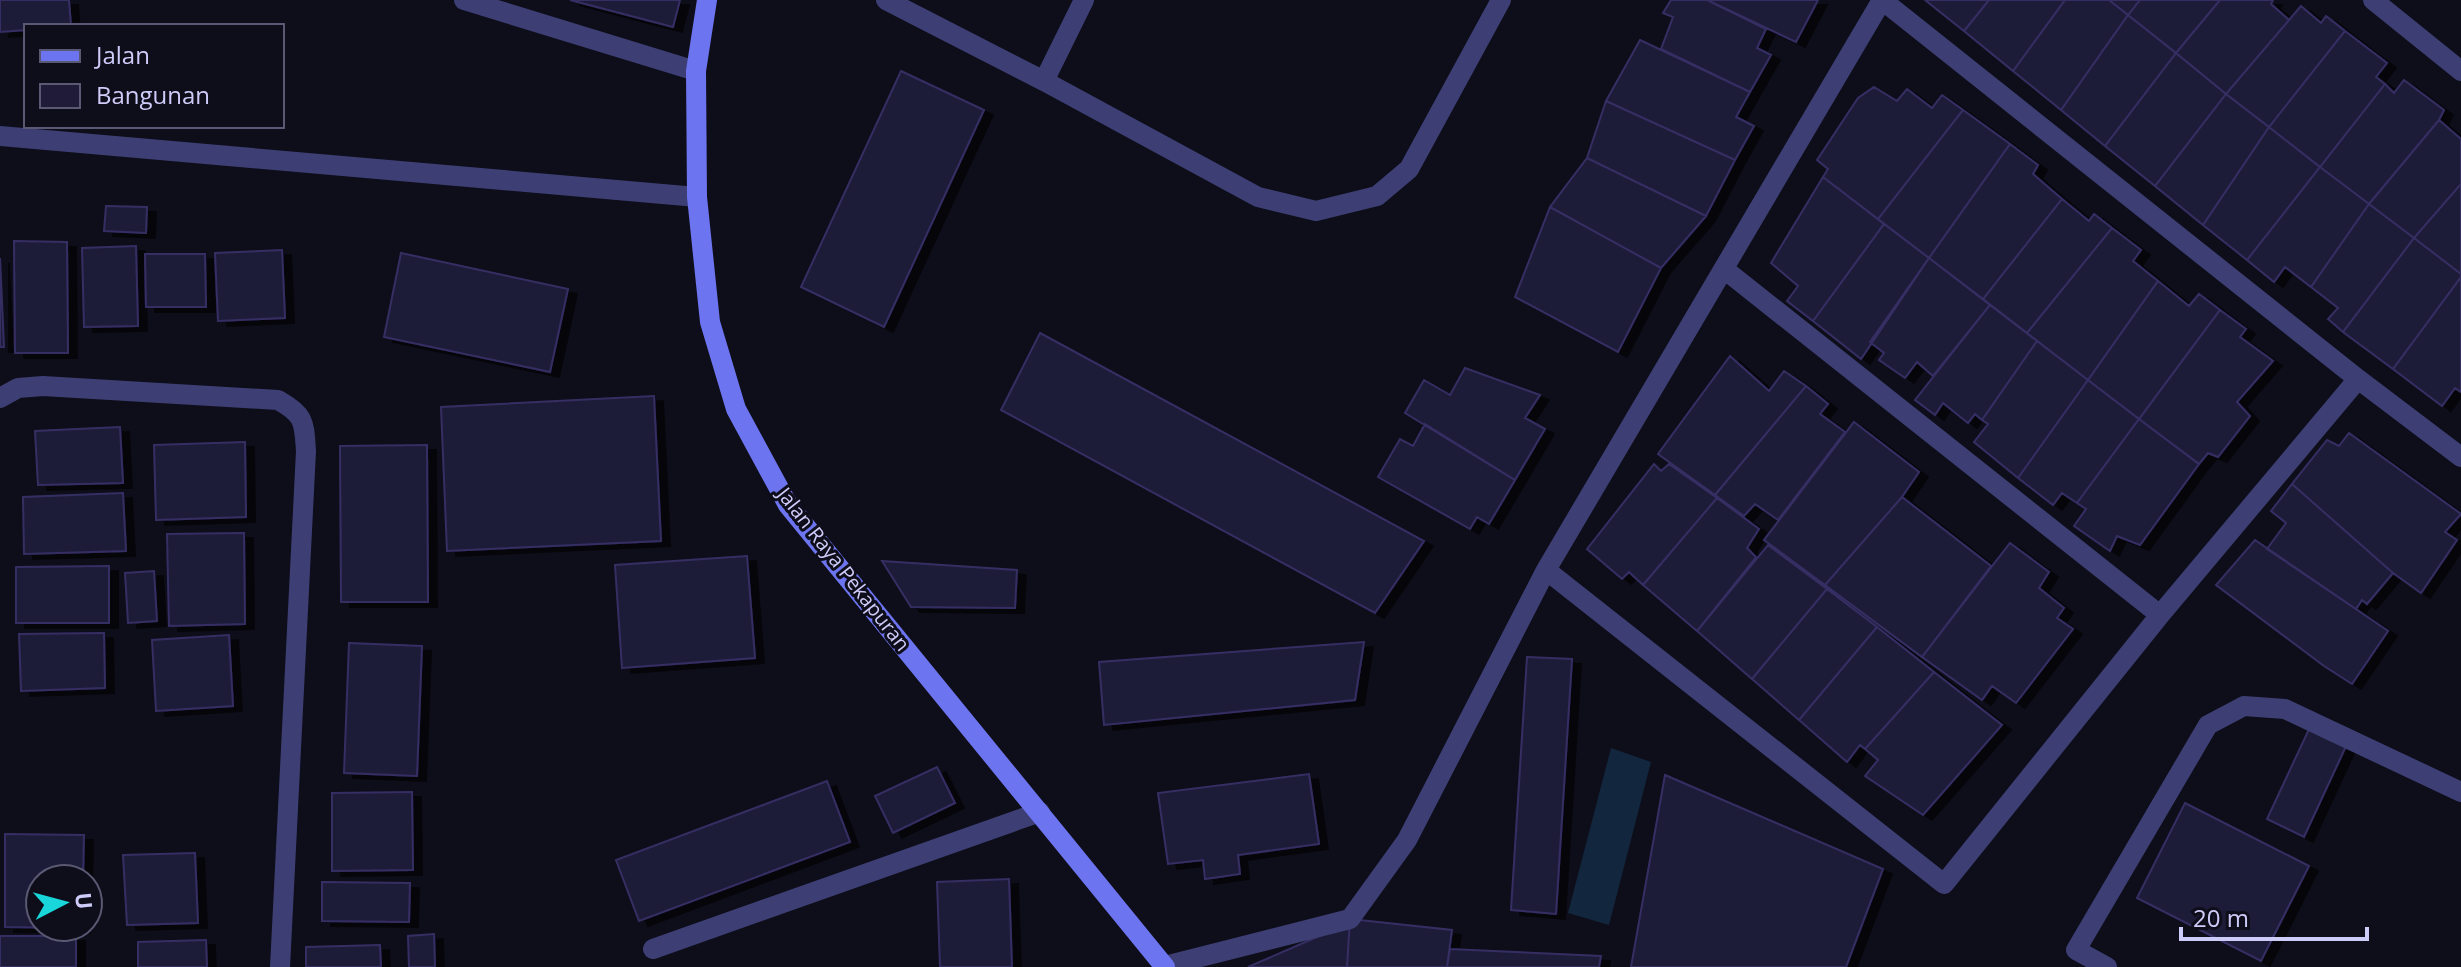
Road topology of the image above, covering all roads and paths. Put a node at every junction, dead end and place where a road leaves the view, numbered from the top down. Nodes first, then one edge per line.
1 (464, 0) edge
2 (707, 0) edge
3 (886, 0) edge
4 (1084, 0) edge
5 (1501, 0) edge
6 (1882, 0) edge
7 (2373, 0) edge
8 (696, 71) junction
9 (2461, 71) edge
10 (1044, 81) junction
11 (0, 136) edge
12 (697, 197) junction
13 (1724, 269) junction
14 (2358, 379) junction
15 (0, 398) edge
16 (2461, 457) edge
17 (1546, 570) junction
18 (2160, 615) junction
19 (2461, 792) edge
20 (1040, 812) junction
21 (653, 949) dead end
22 (280, 967) edge
23 (1165, 967) edge
24 (2107, 967) edge

1 - 8 street
2 - 8 main road, Jalan Raya Pekapuran
3 - 10 street
4 - 10 street
5 - 10 street
6 - 13 street
6 - 14 street
7 - 9 street
8 - 12 main road, Jalan Raya Pekapuran
11 - 12 street
12 - 20 main road, Jalan Raya Pekapuran
13 - 17 street
13 - 18 street
14 - 16 street
14 - 18 street
15 - 22 street
17 - 18 street
17 - 23 street
19 - 24 street
20 - 21 street
20 - 23 main road, Jalan Raya Pekapuran

